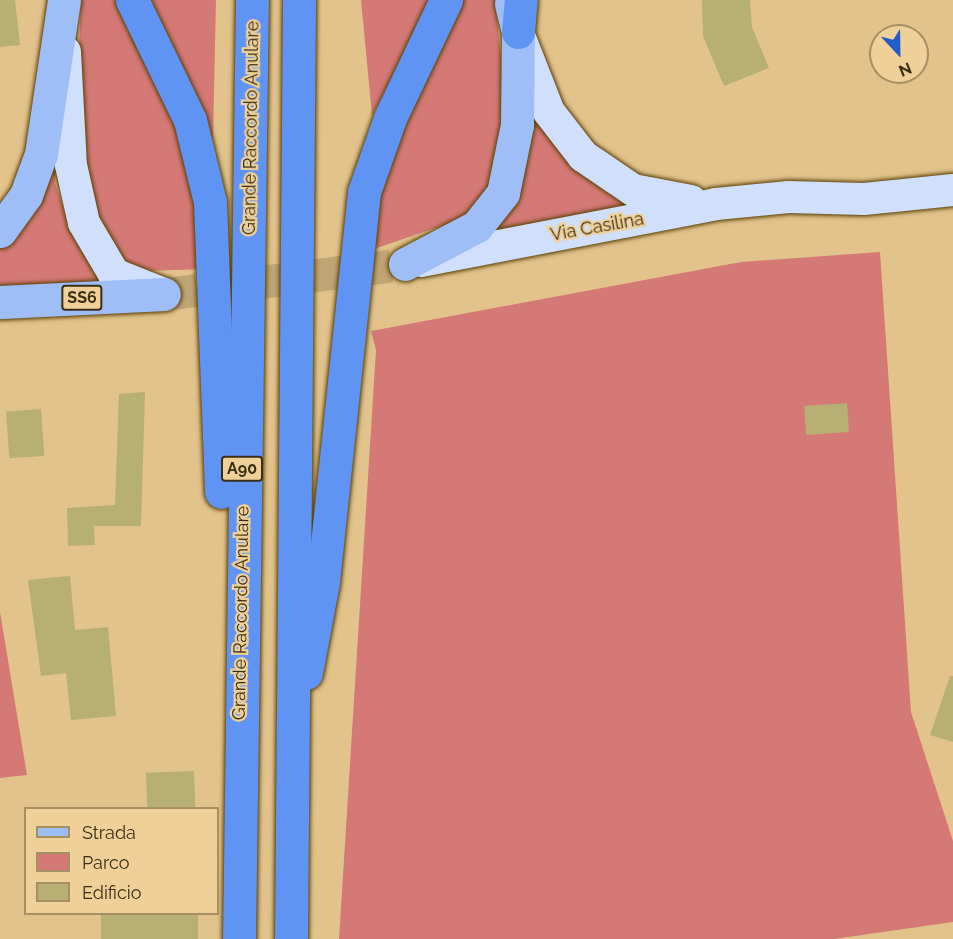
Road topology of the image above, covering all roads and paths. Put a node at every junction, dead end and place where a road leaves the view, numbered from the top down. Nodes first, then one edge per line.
1 (132, 0) edge
2 (252, 0) edge
3 (299, 0) edge
4 (446, 0) edge
5 (510, 0) edge
6 (64, 10) edge
7 (519, 16) edge
8 (953, 169) edge
9 (953, 190) edge
10 (789, 197) junction
11 (716, 204) junction
12 (0, 231) edge
13 (405, 264) joint
14 (164, 294) joint
15 (0, 302) edge
16 (291, 748) junction
17 (239, 836) junction
18 (239, 939) edge
19 (291, 939) edge

1 - 17 highway
2 - 17 highway, Grande Raccordo Anulare / A90
3 - 16 highway
4 - 16 highway
5 - 7 main road
6 - 12 main road
6 - 14 main road
7 - 11 main road
7 - 13 main road
8 - 10 main road, Via Casilina
9 - 10 main road, Via Casilina
10 - 11 main road, Via Casilina
11 - 13 main road, Via Casilina
14 - 15 main road, SS6
16 - 19 highway
17 - 18 highway, Grande Raccordo Anulare / A90

